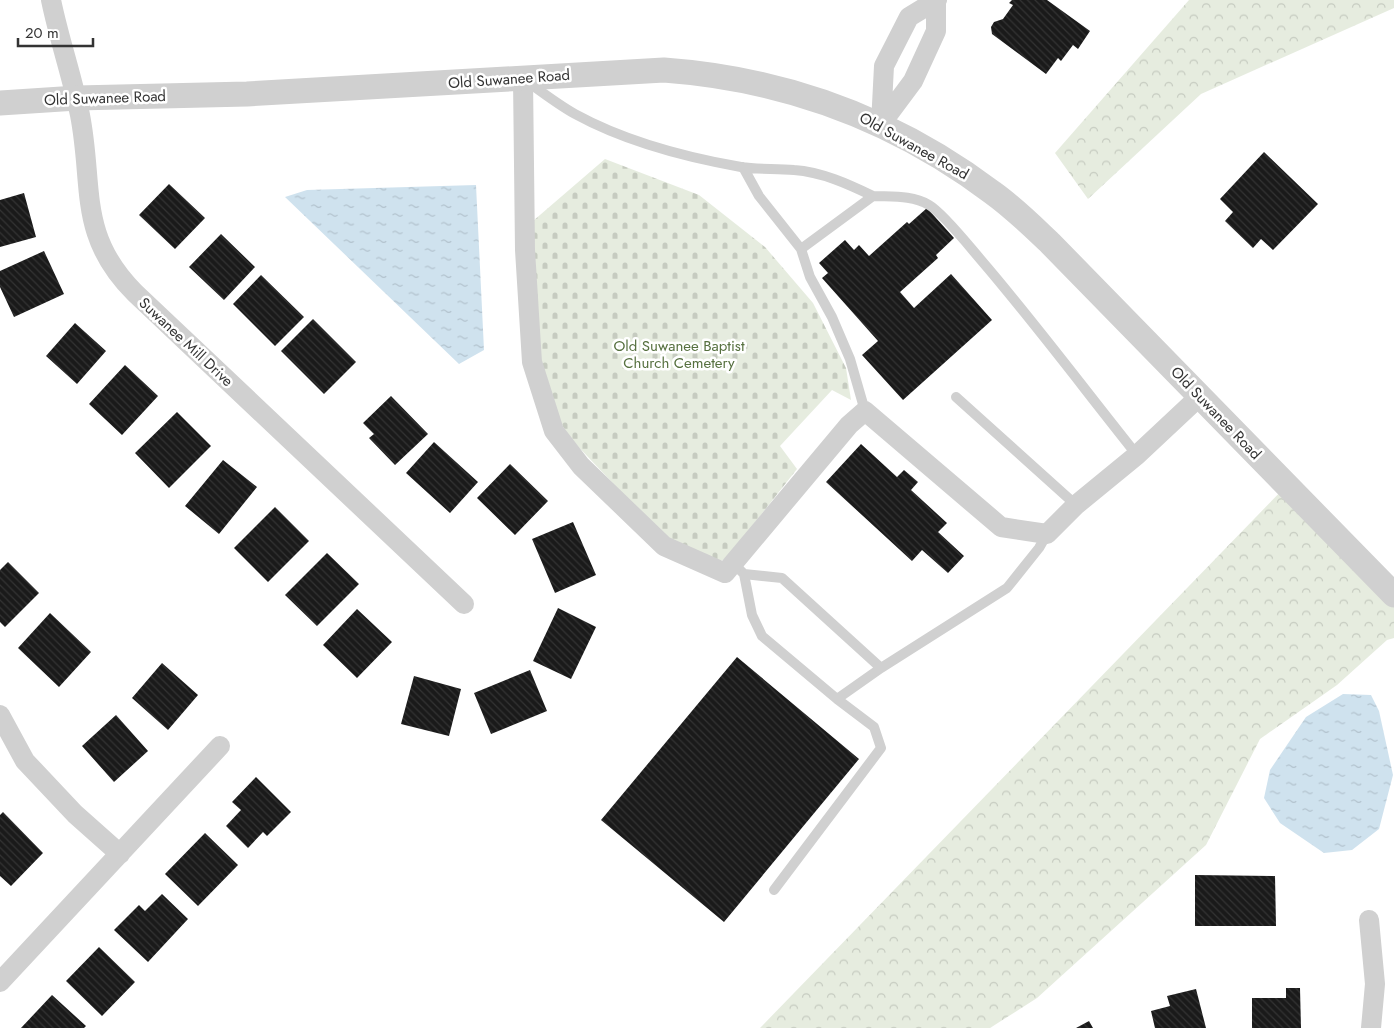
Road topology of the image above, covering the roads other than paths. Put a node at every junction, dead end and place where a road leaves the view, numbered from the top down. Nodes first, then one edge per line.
1 (51, 0) edge
2 (937, 1) edge
3 (523, 79) junction
4 (76, 98) junction
5 (0, 103) edge
6 (880, 124) junction
7 (742, 168) junction
8 (873, 196) junction
9 (801, 249) junction
10 (1200, 396) junction
11 (956, 397) dead end
12 (865, 411) junction
13 (1137, 455) junction
14 (1076, 505) junction
15 (1047, 534) junction
16 (739, 569) junction
17 (1394, 596) edge
18 (464, 604) dead end
19 (881, 668) junction
20 (837, 699) junction
21 (0, 715) edge
22 (220, 746) dead end
23 (120, 854) junction
24 (774, 890) dead end
25 (1369, 920) dead end
26 (0, 982) edge
27 (1372, 1028) edge

1 - 4 street, Suwanee Mill Drive
2 - 6 street
2 - 6 street
3 - 4 street, Old Suwanee Road
3 - 6 street, Old Suwanee Road
3 - 7 lane
3 - 16 street
4 - 5 street, Old Suwanee Road
4 - 18 street, Suwanee Mill Drive
6 - 10 street, Old Suwanee Road
7 - 8 lane
7 - 9 lane
8 - 9 lane
8 - 13 lane
9 - 12 lane
10 - 13 street
10 - 17 street, Old Suwanee Road
11 - 14 lane
12 - 15 street
12 - 16 street
13 - 14 street
14 - 15 street
15 - 19 lane
16 - 19 lane
16 - 20 lane
19 - 20 lane
20 - 24 lane
21 - 23 street
22 - 23 street
23 - 26 street
25 - 27 street

